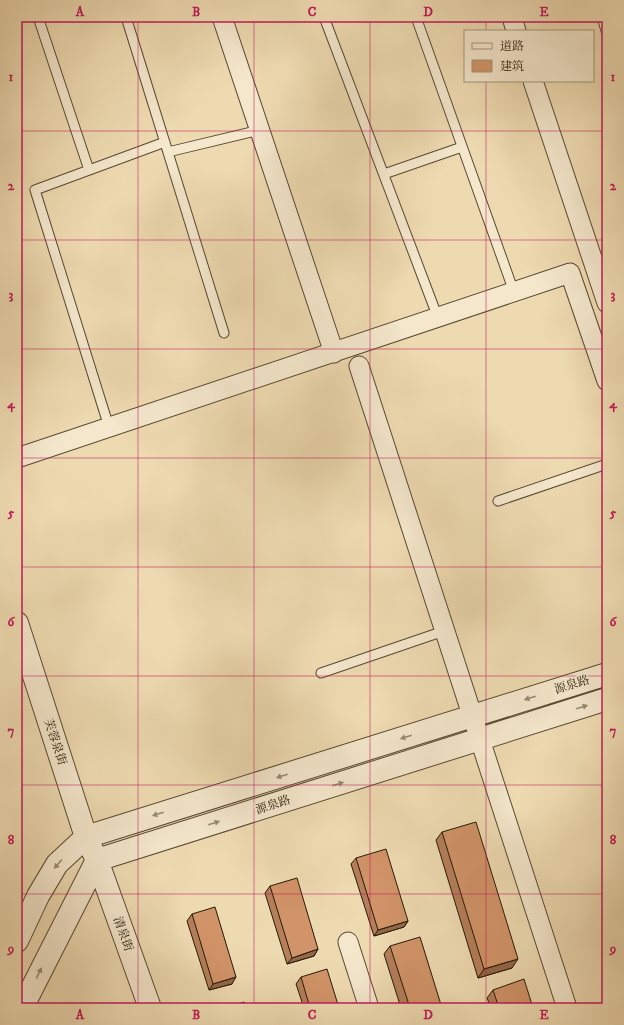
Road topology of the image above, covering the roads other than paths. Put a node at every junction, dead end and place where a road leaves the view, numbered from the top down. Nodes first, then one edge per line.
1 (38, 17) edge
2 (126, 17) edge
3 (222, 17) edge
4 (324, 17) edge
5 (416, 17) edge
6 (512, 17) edge
7 (602, 17) edge
8 (516, 30) edge
9 (607, 34) edge
10 (533, 82) edge
11 (260, 130) junction
12 (165, 142) junction
13 (462, 147) junction
14 (168, 152) junction
15 (89, 170) junction
16 (384, 174) junction
17 (514, 292) junction
18 (607, 303) edge
19 (438, 318) junction
20 (224, 333) dead end
21 (334, 352) junction
22 (359, 366) dead end
23 (607, 381) edge
24 (109, 427) junction
25 (17, 458) edge
26 (607, 464) edge
27 (498, 501) dead end
28 (444, 631) junction
29 (19, 636) edge
30 (321, 673) dead end
31 (607, 674) edge
32 (607, 699) edge
33 (472, 716) junction
34 (479, 740) junction
35 (86, 837) junction
36 (97, 860) junction
37 (17, 941) edge
38 (348, 942) dead end
39 (22, 1008) edge
40 (150, 1008) edge
41 (370, 1008) edge
42 (567, 1008) edge

1 - 15 lane
2 - 12 lane
3 - 11 street
4 - 16 lane
5 - 13 lane
6 - 8 street
7 - 9 lane
10 - 18 street
11 - 14 lane
11 - 21 street
12 - 14 lane
12 - 15 lane
13 - 16 lane
13 - 17 lane
14 - 20 lane
15 - 24 lane
16 - 19 lane
17 - 19 street
17 - 23 street
19 - 21 street
21 - 24 street
22 - 28 street
24 - 25 street
26 - 27 lane
28 - 30 lane
28 - 33 street
29 - 35 street, 芙蓉泉街
31 -> 33 street, 源泉路
34 -> 32 street, 源泉路
33 - 34 street
33 -> 35 street, 源泉路
36 -> 34 street, 源泉路
34 - 42 street
35 - 36 street, 芙蓉泉街
35 -> 37 street, 源泉路
39 -> 36 street
36 - 40 street, 清泉街
38 - 41 street

